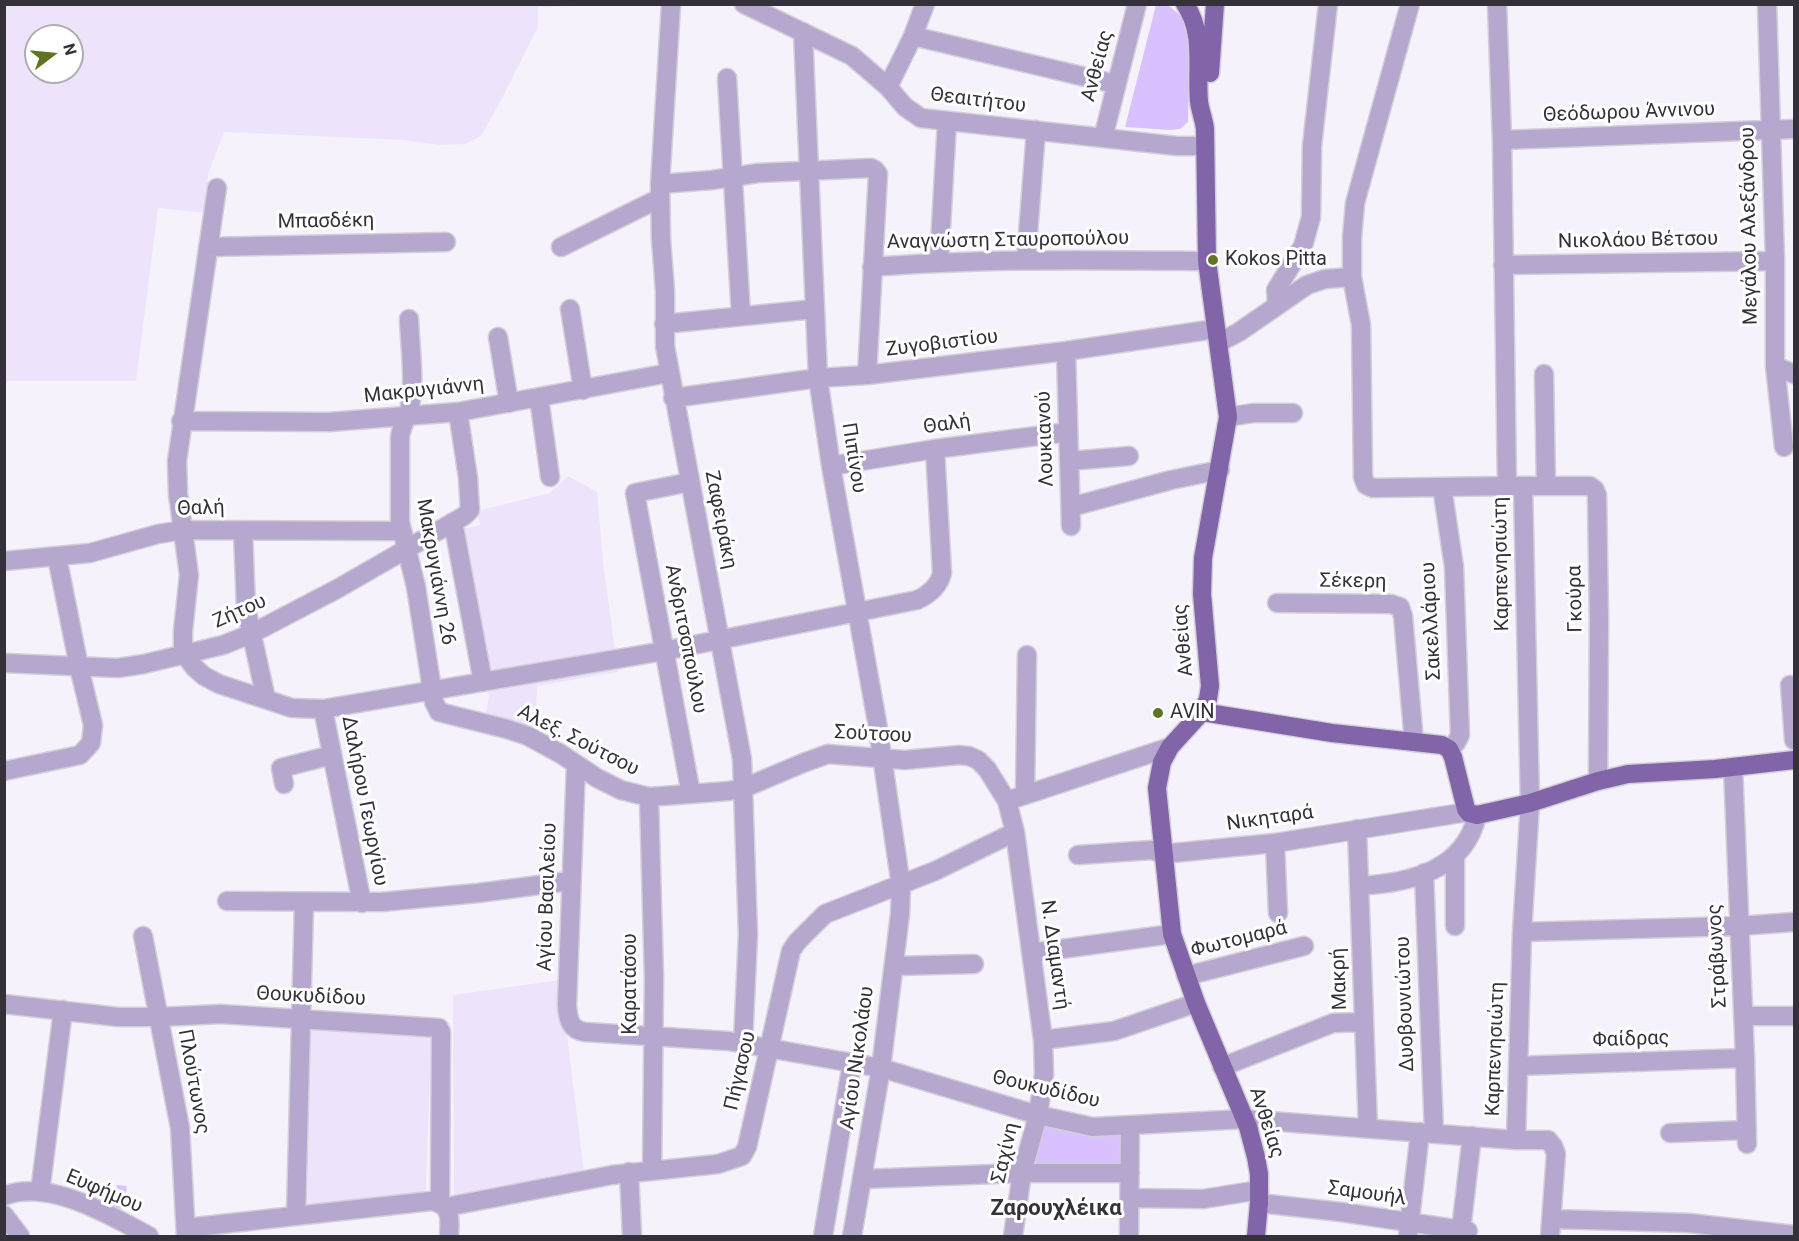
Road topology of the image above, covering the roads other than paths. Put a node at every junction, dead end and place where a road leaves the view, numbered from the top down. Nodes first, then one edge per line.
1 (671, 4) edge
2 (925, 4) edge
3 (1137, 4) edge
4 (1185, 4) edge
5 (1215, 4) edge
6 (1328, 4) edge
7 (1410, 4) edge
8 (1497, 4) edge
9 (1767, 4) edge
10 (744, 5) edge
11 (803, 32) junction
12 (913, 36) junction
13 (728, 78) dead end
14 (1115, 84) junction
15 (888, 87) junction
16 (1204, 119) junction
17 (946, 121) junction
18 (1794, 129) edge
19 (1036, 130) junction
20 (1771, 130) junction
21 (1102, 138) junction
22 (1502, 140) junction
23 (1205, 146) junction
24 (808, 170) junction
25 (734, 177) junction
26 (217, 188) dead end
27 (660, 191) junction
28 (446, 242) dead end
29 (208, 247) junction
30 (561, 247) dead end
31 (1026, 260) junction
32 (1207, 261) junction
33 (1775, 261) junction
34 (939, 262) junction
35 (1503, 265) junction
36 (872, 267) junction
37 (1352, 277) junction
38 (1277, 304) junction
39 (570, 309) dead end
40 (815, 309) junction
41 (741, 316) junction
42 (409, 319) dead end
43 (664, 324) junction
44 (1217, 336) junction
45 (498, 337) dead end
46 (1066, 351) junction
47 (1775, 366) junction
48 (669, 373) junction
49 (1544, 374) dead end
50 (1794, 374) edge
51 (867, 375) junction
52 (818, 378) junction
53 (583, 390) junction
54 (539, 398) junction
55 (673, 398) junction
56 (509, 404) junction
57 (458, 412) junction
58 (1293, 413) dead end
59 (408, 417) junction
60 (1228, 417) junction
61 (181, 421) junction
62 (1068, 432) junction
63 (1784, 447) dead end
64 (934, 449) junction
65 (1129, 456) dead end
66 (1069, 461) junction
67 (831, 466) junction
68 (1220, 470) junction
69 (550, 477) dead end
70 (690, 482) junction
71 (1515, 486) junction
72 (1546, 486) junction
73 (1442, 487) junction
74 (1071, 507) junction
75 (460, 517) junction
76 (1071, 526) dead end
77 (183, 530) junction
78 (243, 531) junction
79 (404, 540) junction
80 (57, 557) junction
81 (4, 561) edge
82 (1276, 603) dead end
83 (858, 612) junction
84 (251, 634) junction
85 (720, 641) junction
86 (664, 651) junction
87 (186, 654) junction
88 (1027, 656) dead end
89 (4, 663) edge
90 (79, 667) junction
91 (483, 682) junction
92 (1790, 685) dead end
93 (432, 690) junction
94 (266, 699) junction
95 (323, 709) junction
96 (1202, 712) junction
97 (1794, 740) edge
98 (1414, 742) junction
99 (1170, 747) junction
100 (1449, 749) junction
101 (332, 755) junction
102 (883, 759) junction
103 (1794, 760) edge
104 (576, 764) junction
105 (1733, 767) junction
106 (4, 771) edge
107 (1598, 781) junction
108 (284, 784) dead end
109 (744, 788) junction
110 (691, 794) junction
111 (1025, 795) junction
112 (649, 797) junction
113 (1007, 801) junction
114 (1530, 803) junction
115 (1472, 813) junction
116 (1357, 829) junction
117 (1015, 832) junction
118 (1275, 843) junction
119 (1162, 854) junction
120 (1078, 855) dead end
121 (1455, 858) junction
122 (1424, 873) junction
123 (570, 881) junction
124 (901, 886) junction
125 (1359, 886) junction
126 (227, 901) dead end
127 (304, 903) junction
128 (362, 903) junction
129 (1278, 913) dead end
130 (1794, 922) edge
131 (1455, 926) dead end
132 (1739, 926) junction
133 (1522, 932) junction
134 (1172, 934) junction
135 (142, 936) dead end
136 (1304, 946) dead end
137 (1032, 952) junction
138 (974, 964) dead end
139 (894, 966) junction
140 (1186, 976) junction
141 (1196, 1003) junction
142 (4, 1004) edge
143 (63, 1010) junction
144 (1744, 1016) junction
145 (1794, 1016) edge
146 (159, 1017) junction
147 (302, 1019) junction
148 (1364, 1022) junction
149 (576, 1030) joint
150 (654, 1036) junction
151 (1043, 1041) junction
152 (743, 1043) junction
153 (770, 1047) junction
154 (1745, 1058) junction
155 (852, 1063) junction
156 (1518, 1066) junction
157 (1222, 1067) junction
158 (881, 1068) junction
159 (1038, 1115) junction
160 (1244, 1119) junction
161 (1130, 1126) junction
162 (1368, 1128) junction
163 (1427, 1133) junction
164 (1670, 1133) dead end
165 (1472, 1136) junction
166 (1516, 1140) junction
167 (629, 1172) junction
168 (652, 1172) junction
169 (1022, 1173) junction
170 (1130, 1173) junction
171 (862, 1179) junction
172 (40, 1192) junction
173 (4, 1196) edge
174 (1259, 1196) junction
175 (1130, 1198) junction
176 (443, 1205) junction
177 (4, 1215) edge
178 (296, 1216) junction
179 (1551, 1228) edge
180 (1408, 1229) edge
181 (1592, 1229) edge
182 (186, 1232) edge
183 (1794, 1235) edge
184 (20, 1236) edge
185 (149, 1236) edge
186 (449, 1236) edge
187 (632, 1236) edge
188 (823, 1236) edge
189 (852, 1236) edge
190 (1013, 1236) edge
191 (1130, 1236) edge
192 (1256, 1236) edge

1 - 27 street, Ζαφειράκη
2 - 12 street
3 - 14 street, Ανθείας
4 - 16 main road, Ανθείας
5 - 16 main road, Ανθείας
6 - 38 street
7 - 37 street, Γκούρα
8 - 22 street, Καρπενησιώτη
9 - 20 street, Μεγάλου Αλεξάνδρου
10 - 11 street, Θεαιτήτου
11 - 15 street, Θεαιτήτου
11 - 24 street, Πιπίνου
12 - 14 street
12 - 15 street
13 - 25 street
14 - 21 street, Ανθείας
15 - 17 street, Θεαιτήτου
16 - 23 main road, Ανθείας
17 - 19 street, Θεαιτήτου
17 - 34 street
18 - 20 street, Θεόδωρου Άννινου
19 - 21 street, Θεαιτήτου
19 - 31 street
20 - 22 street, Θεόδωρου Άννινου
20 - 33 street, Μεγάλου Αλεξάνδρου
21 - 23 street, Θεαιτήτου
22 - 35 street, Καρπενησιώτη
23 - 32 main road, Ανθείας
24 - 25 street, Αναγνώστη Σταυροπούλου
24 - 36 street, Αναγνώστη Σταυροπούλου
24 - 40 street, Πιπίνου
25 - 27 street, Αναγνώστη Σταυροπούλου
25 - 41 street
26 - 29 street
27 - 30 street
27 - 43 street, Ζαφειράκη
28 - 29 street, Μπασδέκη
29 - 61 street
31 - 32 street, Αναγνώστη Σταυροπούλου
31 - 34 street, Αναγνώστη Σταυροπούλου
32 - 44 main road, Ανθείας
33 - 35 street, Νικολάου Βέτσου
33 - 47 street, Μεγάλου Αλεξάνδρου
34 - 36 street, Αναγνώστη Σταυροπούλου
35 - 71 street, Καρπενησιώτη
36 - 51 street
37 - 38 street
37 - 73 street, Γκούρα
38 - 44 street
39 - 53 street
40 - 41 street
40 - 52 street, Πιπίνου
41 - 43 street
42 - 59 street, Μακρυγιάννη 26
43 - 48 street, Ζαφειράκη
44 - 46 street, Ζυγοβιστίου
44 - 60 main road, Ανθείας
45 - 56 street
46 - 51 street, Ζυγοβιστίου
46 - 62 street, Λουκιανού
47 - 50 street
47 - 63 street, Μεγάλου Αλεξάνδρου
48 - 53 street, Μακρυγιάννη
48 - 55 street, Ζαφειράκη
49 - 72 street
51 - 52 street, Ζυγοβιστίου
52 - 55 street, Ζυγοβιστίου
52 - 67 street, Πιπίνου
53 - 54 street, Μακρυγιάννη
54 - 56 street, Μακρυγιάννη
54 - 69 street
55 - 70 street, Ζαφειράκη
56 - 57 street, Μακρυγιάννη
57 - 59 street, Μακρυγιάννη
57 - 75 street
58 - 60 street
59 - 61 street, Μακρυγιάννη
59 - 79 street, Μακρυγιάννη 26
60 - 68 main road, Ανθείας
61 - 77 street
62 - 64 street, Θαλή
62 - 66 street, Λουκιανού
64 - 67 street, Θαλή
64 - 83 street
65 - 66 street
66 - 74 street, Λουκιανού
67 - 83 street, Πιπίνου
68 - 74 street
68 - 96 main road, Ανθείας
70 - 85 street, Ζαφειράκη
70 - 86 street, Ανδριτσοπούλου
71 - 72 street, Γκούρα
71 - 73 street, Γκούρα
71 - 114 street, Καρπενησιώτη
72 - 107 street, Γκούρα
73 - 100 street, Σακελλάριου
74 - 76 street, Λουκιανού
75 - 79 street, Ζήτου
75 - 91 street
77 - 78 street, Θαλή
77 - 80 street, Θαλή
77 - 87 street
78 - 79 street, Θαλή
78 - 84 street
79 - 84 street, Ζήτου
79 - 93 street, Μακρυγιάννη 26
80 - 81 street, Θαλή
80 - 90 street
82 - 98 street, Σέκερη
83 - 85 street
83 - 102 street, Πιπίνου
84 - 87 street, Ζήτου
84 - 94 street
85 - 86 street
85 - 109 street, Ζαφειράκη
86 - 91 street
86 - 110 street, Ανδριτσοπούλου
87 - 90 street, Ζήτου
87 - 94 street
88 - 111 street
89 - 90 street, Ζήτου
90 - 106 street
91 - 93 street
92 - 97 street
93 - 95 street
93 - 104 street, Αλεξ. Σούτσου
94 - 95 street
95 - 101 street, Δαλήρου Γεωργίου
96 - 98 main road
96 - 99 main road, Ανθείας
98 - 100 main road
99 - 111 street
99 - 119 main road, Ανθείας
100 - 115 main road
101 - 108 street
101 - 128 street, Δαλήρου Γεωργίου
102 - 109 street, Σούτσου
102 - 113 street, Σούτσου
102 - 124 street, Πιπίνου
103 - 105 main road
104 - 112 street, Αλεξ. Σούτσου
104 - 123 street, Αγίου Βασιλείου
105 - 107 main road
105 - 132 street, Στράβωνος
107 - 114 main road
109 - 110 street, Σούτσου
109 - 152 street, Ζαφειράκη
110 - 112 street, Σούτσου
111 - 113 street
112 - 150 street, Καρατάσου
113 - 117 street, Ν. Διαμαντή
114 - 115 main road
114 - 133 street, Καρπενησιώτη
115 - 116 street, Νικηταρά
115 - 121 street
116 - 118 street, Νικηταρά
116 - 125 street, Μακρή
117 - 124 street, Πήγασου
117 - 137 street, Ν. Διαμαντή
118 - 119 street, Νικηταρά
118 - 129 street
119 - 120 street, Νικηταρά
119 - 134 main road, Ανθείας
121 - 122 street
121 - 131 street
122 - 125 street
122 - 163 street, Δυοβουνιώτου
123 - 128 street
123 - 149 street, Αγίου Βασιλείου
124 - 139 street, Αγίου Νικολάου
124 - 153 street, Πήγασου
125 - 148 street, Μακρή
126 - 127 street
127 - 128 street
127 - 147 street
130 - 132 street
132 - 133 street
132 - 144 street, Στράβωνος
133 - 156 street, Καρπενησιώτη
134 - 137 street
134 - 140 main road, Ανθείας
135 - 146 street, Πλούτωνος
136 - 140 street, Φωτομαρά
137 - 151 street, Ν. Διαμαντή
138 - 139 street
139 - 158 street, Αγίου Νικολάου
140 - 141 main road, Ανθείας
141 - 151 street
141 - 157 main road, Ανθείας
142 - 143 street, Θουκυδίδου
143 - 146 street, Θουκυδίδου
143 - 172 street
144 - 145 street
144 - 154 street, Στράβωνος
146 - 147 street, Θουκυδίδου
146 - 182 street, Πλούτωνος
147 - 176 street, Θουκυδίδου
147 - 178 street
148 - 157 street
148 - 162 street, Μακρή
149 - 150 street, Θουκυδίδου
150 - 152 street, Θουκυδίδου
150 - 168 street, Καρατάσου
151 - 159 street, Ν. Διαμαντή
152 - 153 street, Θουκυδίδου
153 - 155 street, Θουκυδίδου
153 - 168 street, Πήγασου
154 - 156 street, Φαίδρας
154 - 164 street, Στράβωνος
155 - 158 street, Θουκυδίδου
155 - 188 street, Αγίου Νικολάου
156 - 166 street, Καρπενησιώτη
157 - 160 main road, Ανθείας
158 - 159 street, Θουκυδίδου
158 - 171 street, Αγίου Νικολάου
159 - 161 street, Θουκυδίδου
159 - 169 street, Σαχίνη
160 - 161 street, Θουκυδίδου
160 - 162 street, Θουκυδίδου
160 - 174 main road, Ανθείας
161 - 170 street
162 - 163 street, Θουκυδίδου
163 - 165 street, Θουκυδίδου
163 - 180 street, Δυοβουνιώτου
165 - 166 street, Θουκυδίδου
165 - 180 street, Σαμουήλ
166 - 179 street, Θουκυδίδου
167 - 168 street, Πήγασου
167 - 176 street, Πήγασου
167 - 187 street
169 - 170 street
169 - 171 street
169 - 190 street, Σαχίνη
170 - 175 street
171 - 189 street, Αγίου Νικολάου
172 - 173 street, Ευφήμου
172 - 185 street, Ευφήμου
174 - 175 street, Σαμουήλ
174 - 180 street, Σαμουήλ
174 - 192 main road, Ανθείας
175 - 191 street
176 - 178 street, Πήγασου
176 - 186 street
177 - 184 street
178 - 182 street, Πήγασου
179 - 181 street
181 - 183 street

